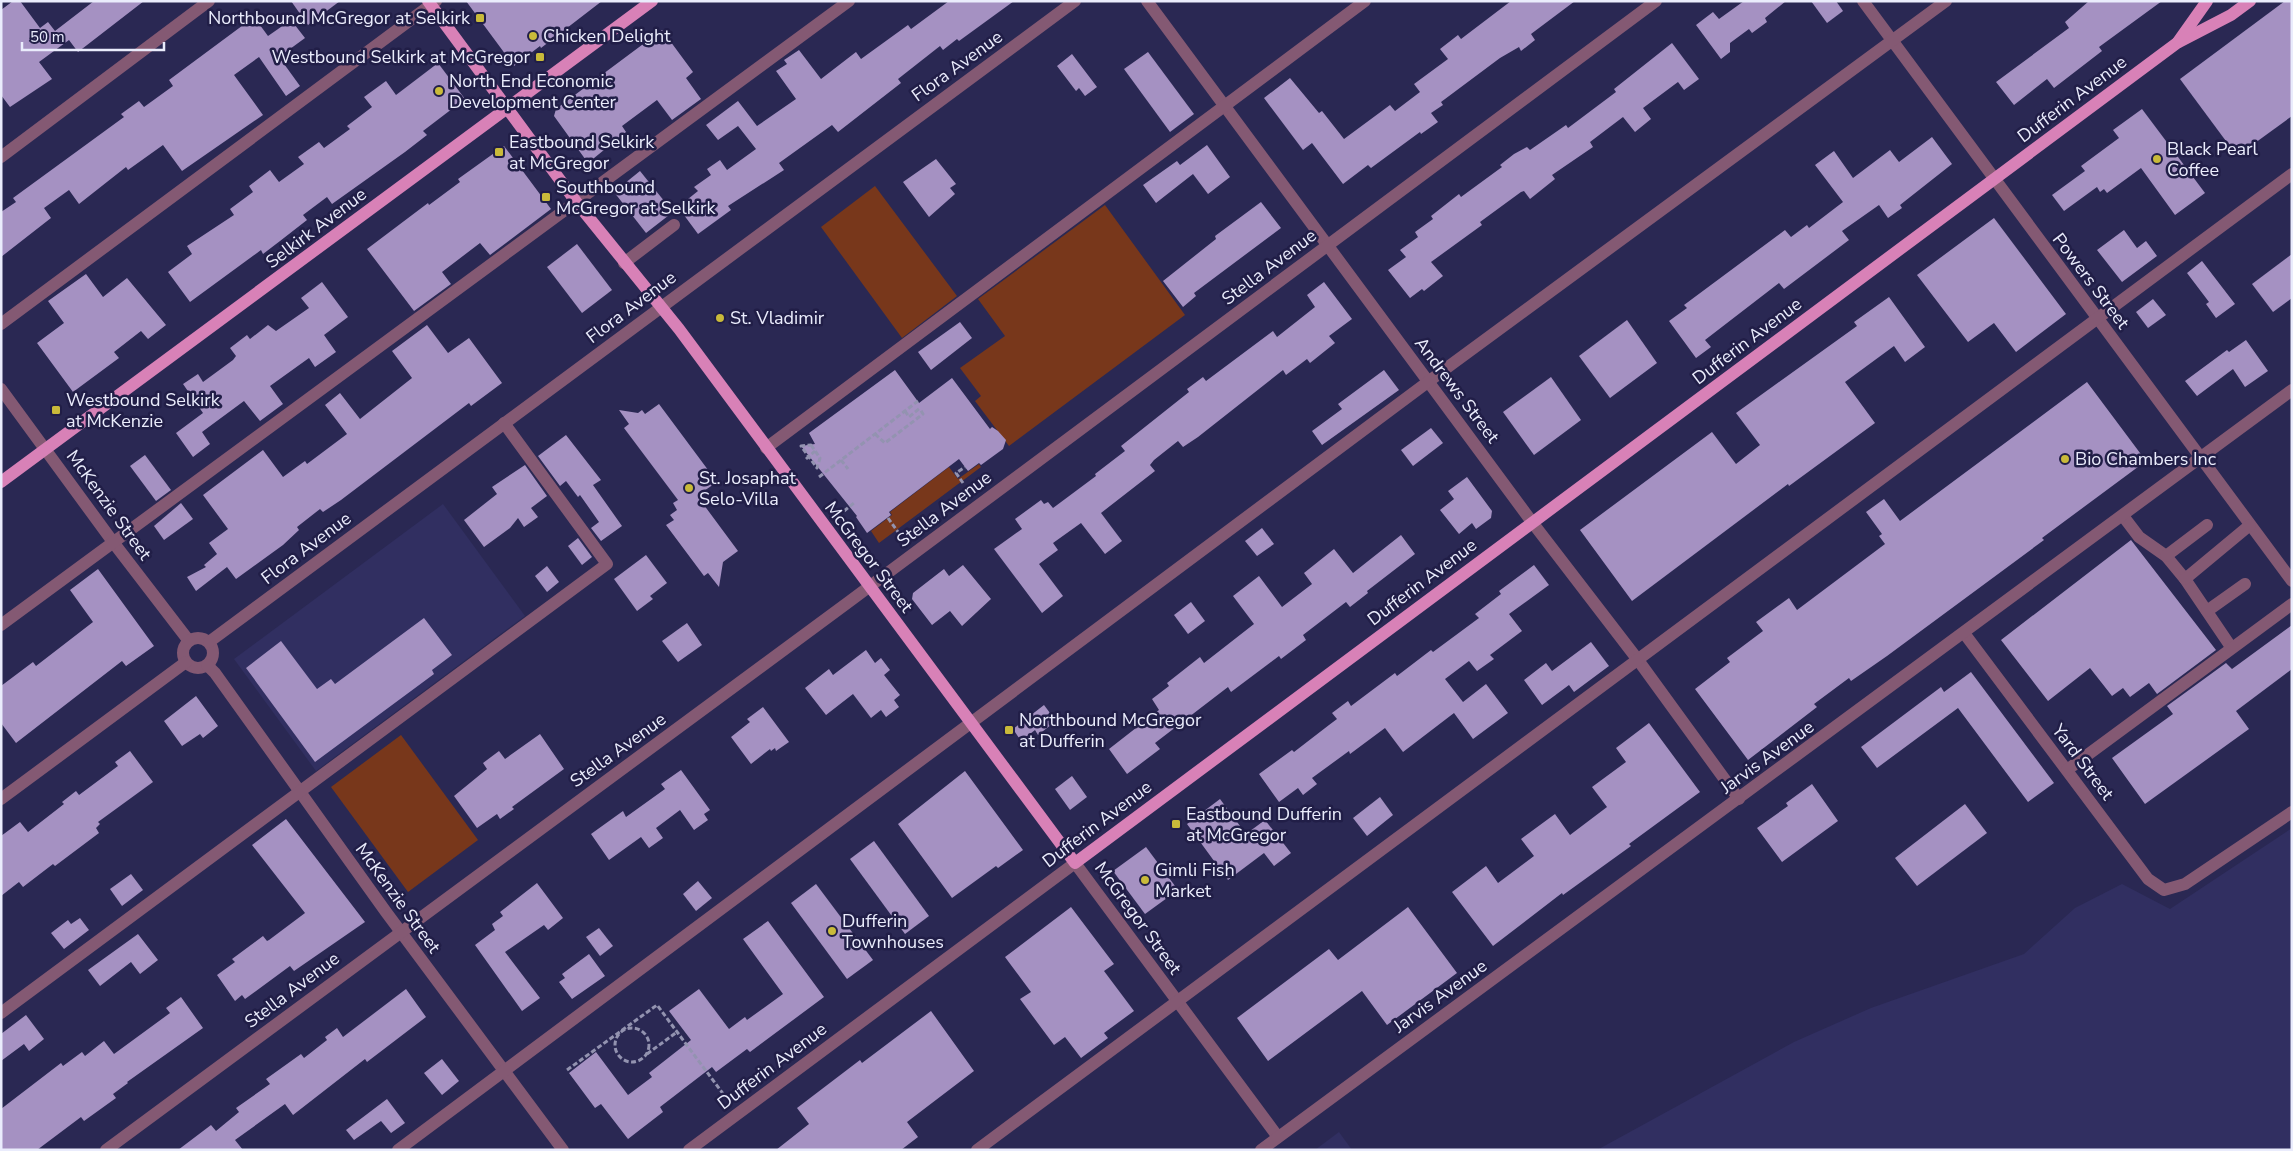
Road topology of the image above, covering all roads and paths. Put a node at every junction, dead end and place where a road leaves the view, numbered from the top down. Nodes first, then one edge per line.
1 (209, 1) edge
2 (652, 1) edge
3 (849, 1) edge
4 (1075, 1) edge
5 (1147, 1) edge
6 (1365, 1) edge
7 (1656, 1) edge
8 (1863, 1) edge
9 (1946, 1) edge
10 (2207, 1) edge
11 (2250, 1) edge
12 (431, 2) edge
13 (195, 6) edge
14 (1892, 41) junction
15 (2177, 43) junction
16 (1224, 106) junction
17 (506, 108) junction
18 (1, 157) edge
19 (2292, 174) edge
20 (1994, 180) junction
21 (577, 203) junction
22 (674, 225) dead end
23 (1327, 246) junction
24 (624, 263) junction
25 (661, 306) junction
26 (2097, 319) junction
27 (1, 324) edge
28 (1429, 381) junction
29 (1, 390) edge
30 (2292, 390) edge
31 (918, 401) dead end
32 (905, 411) junction
33 (504, 423) junction
34 (875, 434) junction
35 (766, 448) junction
36 (46, 449) junction
37 (815, 451) junction
38 (808, 458) junction
39 (2201, 458) junction
40 (841, 460) junction
41 (965, 467) dead end
42 (848, 469) dead end
43 (819, 476) dead end
44 (1, 482) edge
45 (963, 483) dead end
46 (854, 503) dead end
47 (844, 511) dead end
48 (2123, 516) junction
49 (888, 518) dead end
50 (1532, 522) junction
51 (2207, 525) dead end
52 (2250, 525) junction
53 (898, 532) dead end
54 (113, 542) junction
55 (2166, 556) junction
56 (2185, 579) junction
57 (2292, 581) edge
58 (2245, 584) dead end
59 (869, 587) junction
60 (2292, 604) edge
61 (2207, 611) junction
62 (1, 625) edge
63 (1964, 633) junction
64 (189, 641) junction
65 (209, 642) junction
66 (2232, 648) junction
67 (1638, 660) junction
68 (186, 662) junction
69 (207, 665) junction
70 (972, 724) junction
71 (2067, 770) junction
72 (301, 792) junction
73 (1, 799) edge
74 (1739, 799) junction
75 (2292, 812) edge
76 (1075, 863) junction
77 (400, 932) junction
78 (1177, 1001) junction
79 (1, 1013) edge
80 (620, 1032) junction
81 (677, 1032) junction
82 (645, 1056) junction
83 (567, 1070) dead end
84 (504, 1071) junction
85 (724, 1095) dead end
86 (1278, 1137) junction
87 (106, 1150) edge
88 (398, 1150) edge
89 (563, 1150) edge
90 (689, 1150) edge
91 (977, 1150) edge
92 (1261, 1150) edge

1 - 13 street
2 - 17 main road, Selkirk Avenue
3 - 21 street
4 - 25 street, Flora Avenue
5 - 16 street, Andrews Street
6 - 16 street
7 - 23 street, Stella Avenue
8 - 14 street, Powers Street
9 - 14 street
10 - 15 main road, Dufferin Avenue
11 - 15 main road, Dufferin Avenue
12 - 17 main road, McGregor Street
12 - 27 street
13 - 18 street
14 - 20 street, Powers Street
14 - 28 street
15 - 20 main road, Dufferin Avenue
16 - 23 street, Andrews Street
16 - 35 street
17 - 21 main road, McGregor Street
17 - 36 main road, Selkirk Avenue
19 - 26 street
20 - 26 street, Powers Street
20 - 50 main road, Dufferin Avenue
21 - 24 main road, McGregor Street
21 - 54 street
22 - 24 street
23 - 28 street, Andrews Street
23 - 59 street, Stella Avenue
24 - 25 main road, McGregor Street
25 - 33 street, Flora Avenue
25 - 35 main road, McGregor Street
26 - 39 street, Powers Street
26 - 67 street
28 - 50 street, Andrews Street
28 - 70 street
29 - 36 street, McKenzie Street
30 - 39 street, Jarvis Avenue
31 - 32 path
32 - 34 path
32 - 34 path
33 - 65 street, Flora Avenue
33 - 72 street
34 - 40 path
35 - 59 main road, McGregor Street
36 - 44 main road, Selkirk Avenue
36 - 54 street, McKenzie Street
37 - 38 path
37 - 38 path
37 - 38 path
39 - 48 street, Jarvis Avenue
39 - 52 street, Powers Street
40 - 42 path
40 - 43 path
41 - 45 path
46 - 47 path
48 - 55 street
48 - 63 street, Jarvis Avenue
49 - 53 path
50 - 67 street, Andrews Street
50 - 76 main road, Dufferin Avenue
51 - 55 street
52 - 56 street
52 - 57 street, Powers Street
54 - 62 street
54 - 64 street, McKenzie Street
55 - 56 street
56 - 61 street
58 - 61 street
59 - 70 main road, McGregor Street
59 - 77 street, Stella Avenue
60 - 66 street
61 - 66 street
63 - 71 street, Yard Street
63 - 74 street, Jarvis Avenue
64 - 65 street
64 - 68 street
65 - 69 street
66 - 71 street
67 - 74 street, Andrews Street
67 - 78 street
68 - 69 street
68 - 73 street
69 - 72 street, McKenzie Street
70 - 76 main road, McGregor Street
70 - 84 street
71 - 75 street, Yard Street
72 - 77 street, McKenzie Street
72 - 79 street
74 - 86 street, Jarvis Avenue
76 - 78 street, McGregor Street
76 - 90 street, Dufferin Avenue
77 - 84 street, McKenzie Street
77 - 87 street, Stella Avenue
78 - 86 street, McGregor Street
78 - 91 street
80 - 81 path
80 - 82 path
80 - 82 path
80 - 83 path
81 - 82 path
81 - 85 path
84 - 88 street
84 - 89 street, McKenzie Street
86 - 92 street, Jarvis Avenue

